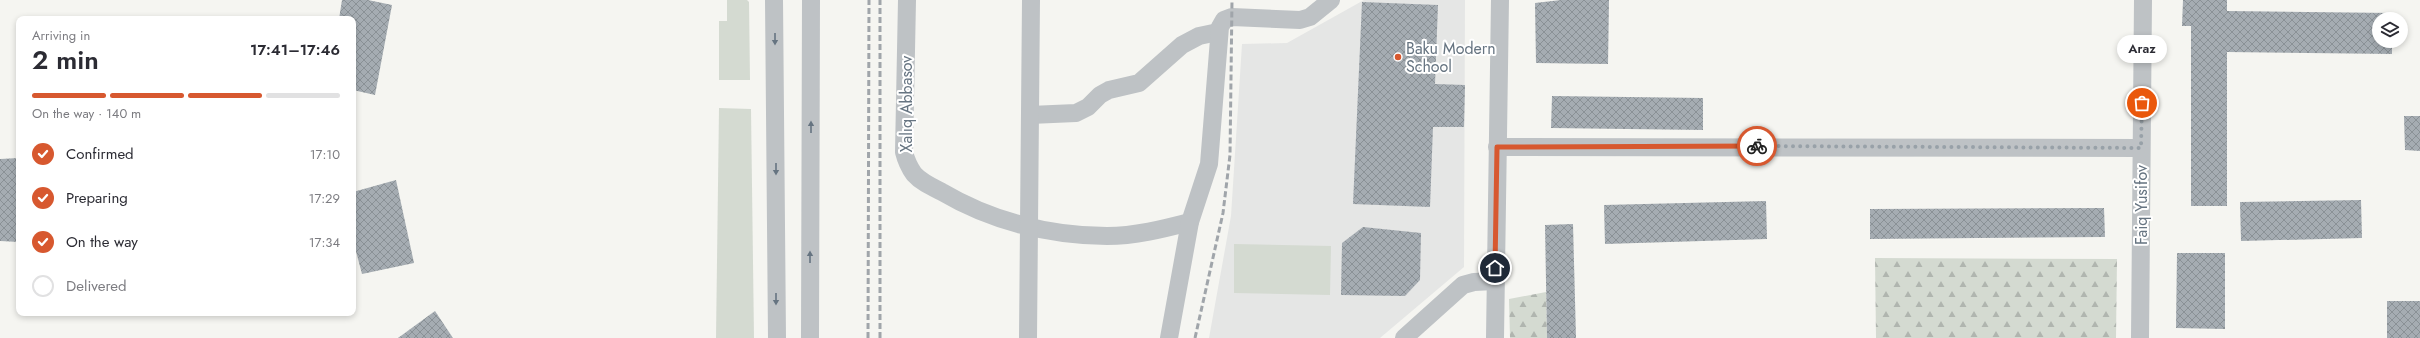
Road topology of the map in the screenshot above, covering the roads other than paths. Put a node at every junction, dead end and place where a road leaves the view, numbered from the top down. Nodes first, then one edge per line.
1 (774, 0) edge
2 (811, 0) edge
3 (907, 0) edge
4 (1031, 0) edge
5 (1331, 0) edge
6 (1500, 0) edge
7 (2143, 0) edge
8 (1218, 32) junction
9 (1030, 115) junction
10 (1497, 147) junction
11 (2141, 148) junction
12 (1190, 222) junction
13 (1029, 227) junction
14 (1495, 281) junction
15 (777, 338) edge
16 (810, 338) edge
17 (1028, 338) edge
18 (1169, 338) edge
19 (1404, 338) edge
20 (1495, 338) edge
21 (2140, 338) edge

1 -> 15 street
16 -> 2 street
3 - 13 street, Xalıq Abbasov
4 - 9 street
5 - 8 street
6 - 10 street
7 - 11 street, Faiq Yusifov
8 - 9 street
8 - 12 street
9 - 13 street
10 - 11 street
10 - 14 street
11 - 21 street, Faiq Yusifov
12 - 13 street, Xalıq Abbasov
12 - 18 street
13 - 17 street
14 - 19 street
14 - 20 street

